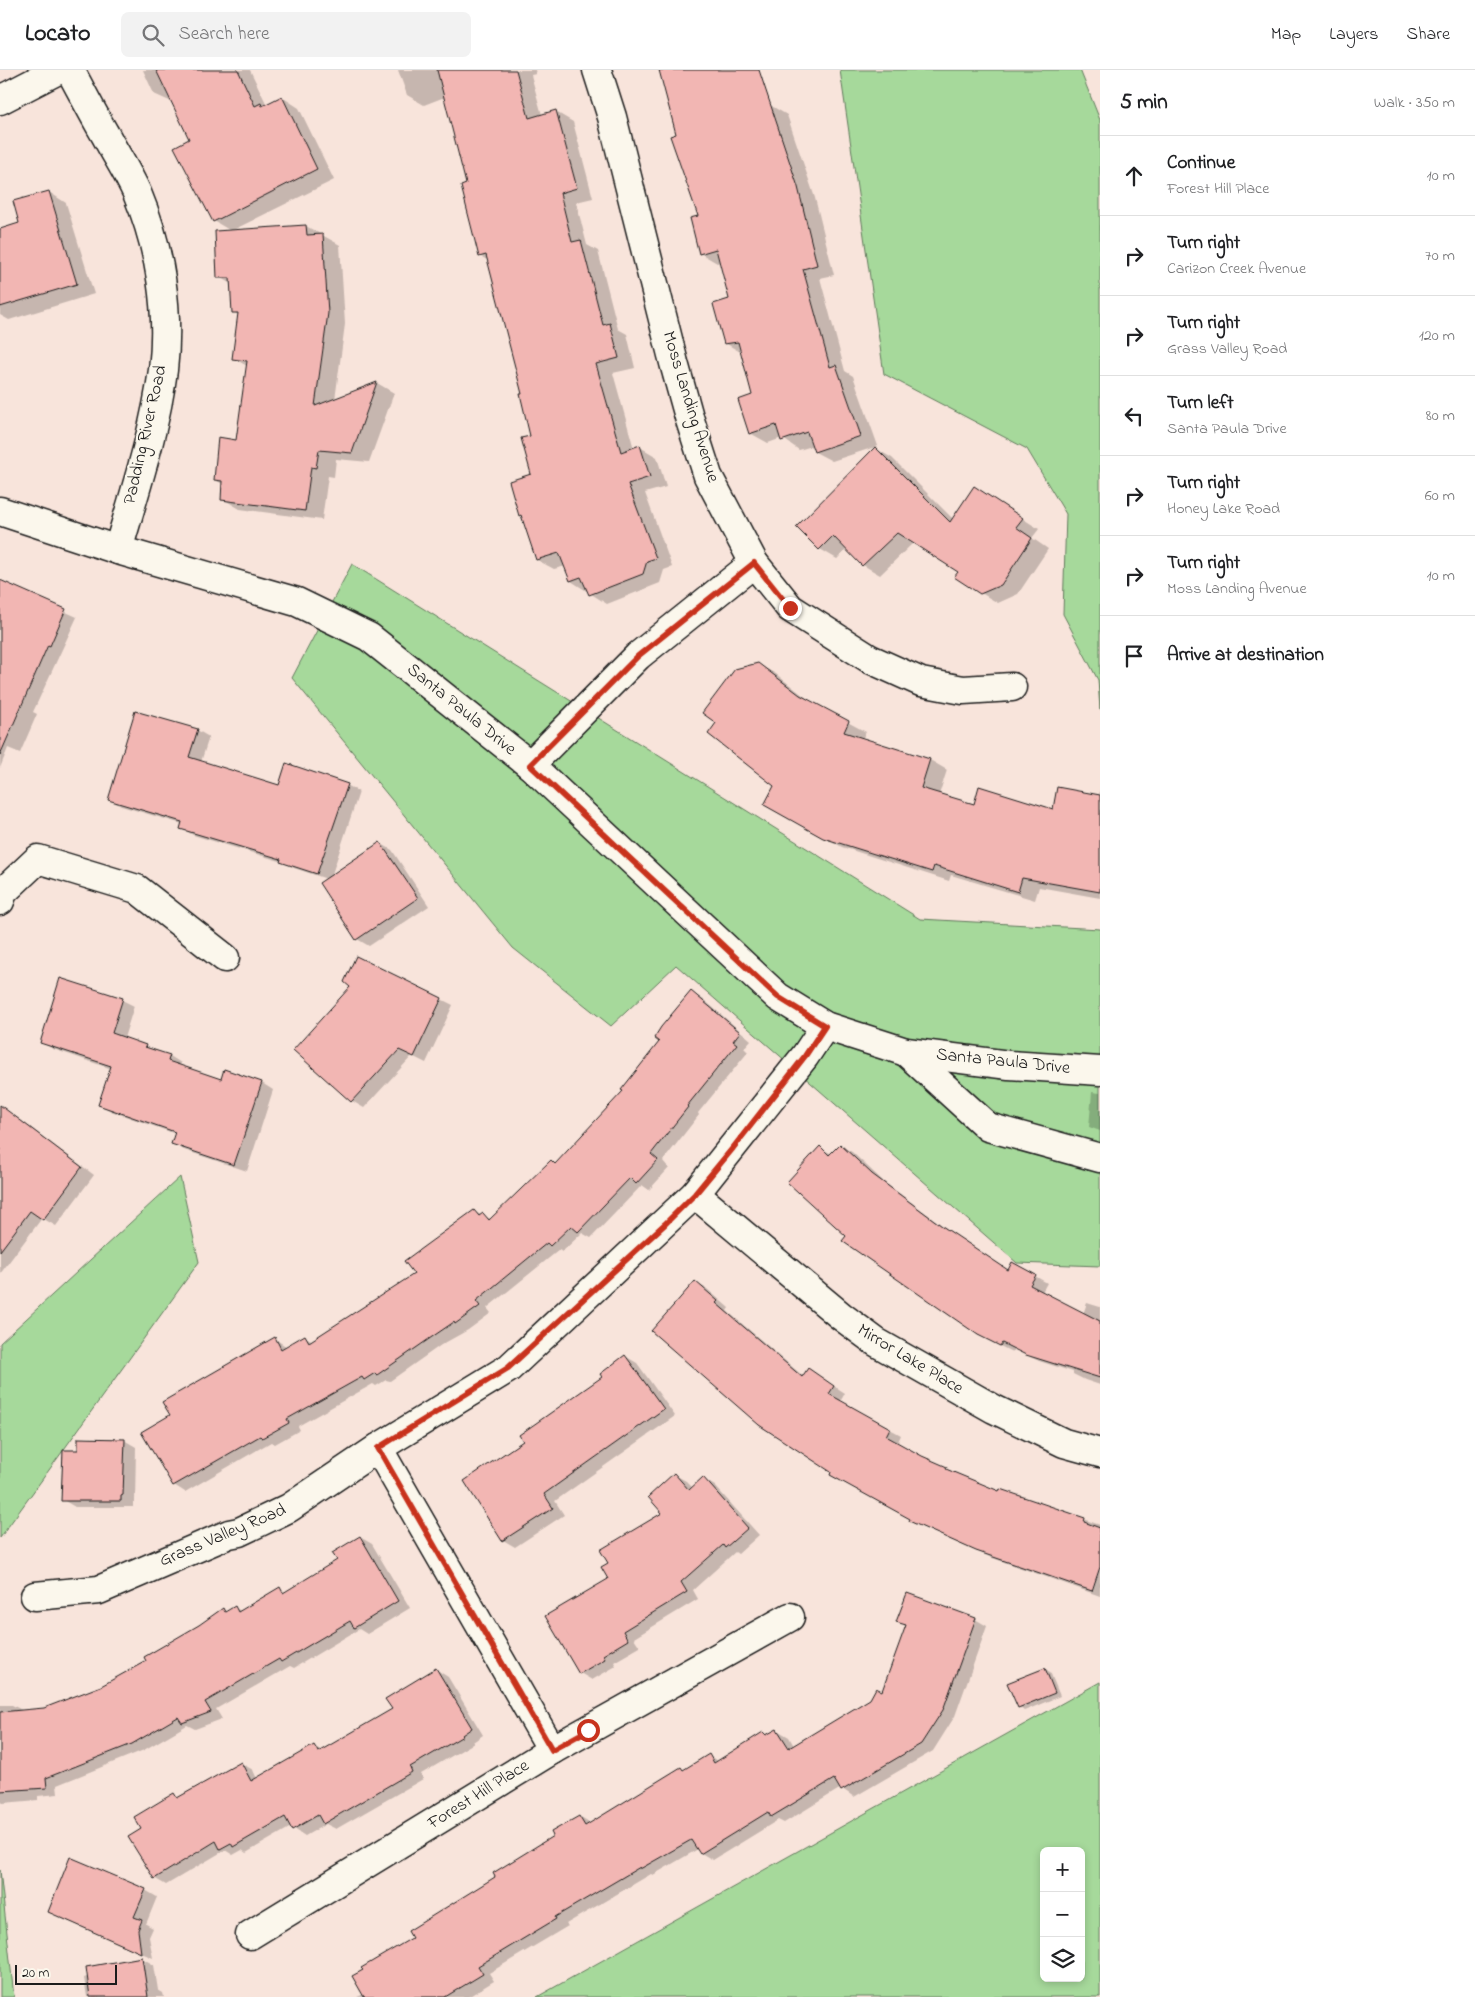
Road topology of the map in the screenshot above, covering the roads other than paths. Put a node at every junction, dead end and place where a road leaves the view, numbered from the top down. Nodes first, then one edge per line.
1 (58, 70) edge
2 (70, 70) edge
3 (597, 70) edge
4 (0, 100) edge
5 (0, 510) edge
6 (118, 550) junction
7 (754, 563) junction
8 (1012, 687) dead end
9 (530, 765) junction
10 (0, 901) edge
11 (225, 958) dead end
12 (825, 1026) junction
13 (906, 1052) junction
14 (1100, 1071) edge
15 (1100, 1158) edge
16 (695, 1194) junction
17 (378, 1448) junction
18 (1100, 1453) edge
19 (35, 1596) dead end
20 (790, 1617) dead end
21 (552, 1750) junction
22 (250, 1935) dead end

1 - 4 street
2 - 6 street, Padding River Road
3 - 7 street, Moss Landing Avenue
5 - 6 street, Santa Paula Drive
6 - 9 street, Santa Paula Drive
7 - 8 street, Moss Landing Avenue
7 - 9 street
9 - 12 street, Santa Paula Drive
10 - 11 street
12 - 13 street, Santa Paula Drive
12 - 16 street, Grass Valley Road
13 - 14 street, Santa Paula Drive
13 - 15 street, Santa Paula Drive
16 - 17 street, Grass Valley Road
16 - 18 street, Mirror Lake Place
17 - 19 street, Grass Valley Road
17 - 21 street
20 - 21 street, Forest Hill Place
21 - 22 street, Forest Hill Place

